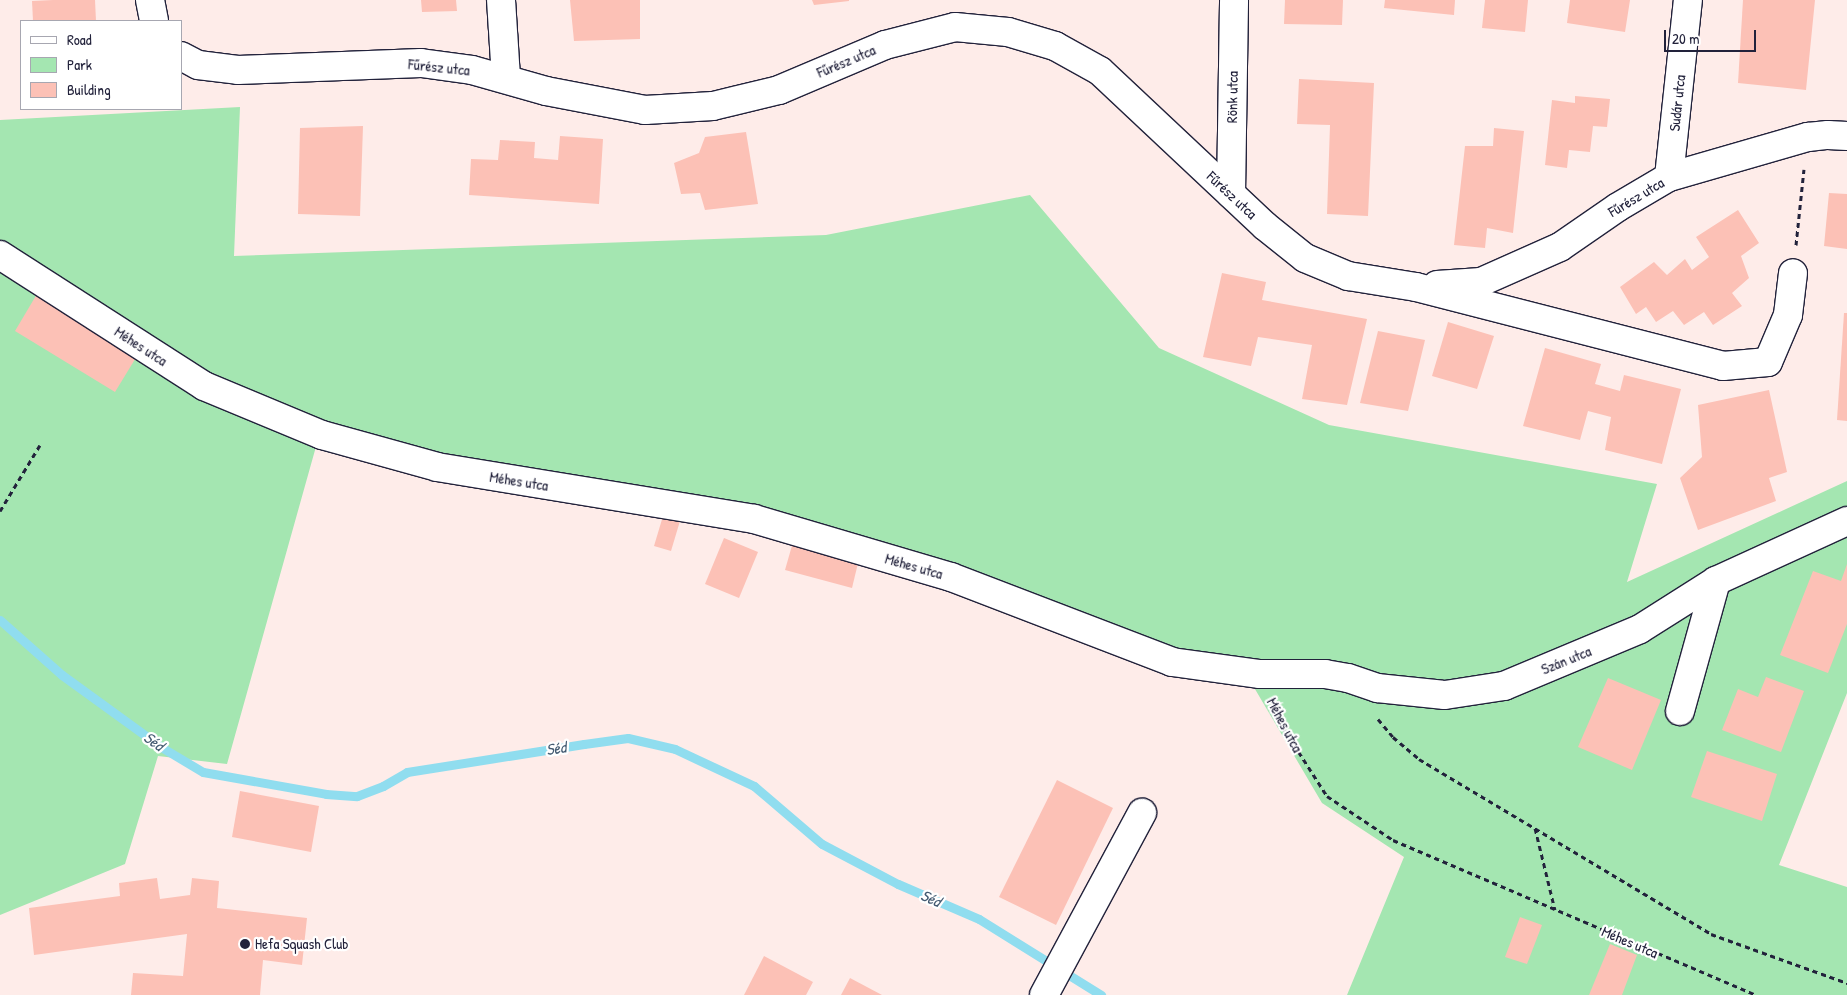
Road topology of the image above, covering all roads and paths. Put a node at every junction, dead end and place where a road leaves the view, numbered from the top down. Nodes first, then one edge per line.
1 (150, 0) edge
2 (501, 0) edge
3 (1234, 0) edge
4 (1688, 0) edge
5 (154, 20) edge
6 (190, 60) edge
7 (506, 78) junction
8 (1847, 136) edge
9 (1808, 137) junction
10 (1669, 177) junction
11 (1230, 194) junction
12 (0, 255) edge
13 (1793, 273) joint
14 (1416, 287) junction
15 (40, 445) dead end
16 (0, 511) edge
17 (1847, 521) edge
18 (1716, 581) junction
19 (1260, 674) junction
20 (1680, 711) dead end
21 (1375, 716) dead end
22 (1142, 813) dead end
23 (1535, 828) junction
24 (1555, 910) junction
25 (1847, 983) edge
26 (1046, 991) edge
27 (1757, 995) edge

1 - 5 street
2 - 7 street
3 - 11 street, Rönk utca
4 - 10 street, Sudár utca
6 - 7 street, Fűrész utca
7 - 11 street, Fűrész utca
8 - 9 street, Fűrész utca
9 - 10 street, Fűrész utca
9 - 13 path
10 - 14 street, Fűrész utca
11 - 14 street, Fűrész utca
12 - 19 street, Méhes utca
13 - 14 street, Fűrész utca
15 - 16 path
17 - 18 street, Szán utca
18 - 19 street, Szán utca
18 - 20 street
19 - 24 path, Méhes utca
21 - 23 path
22 - 26 street
23 - 24 path
23 - 25 path
24 - 27 path, Méhes utca

